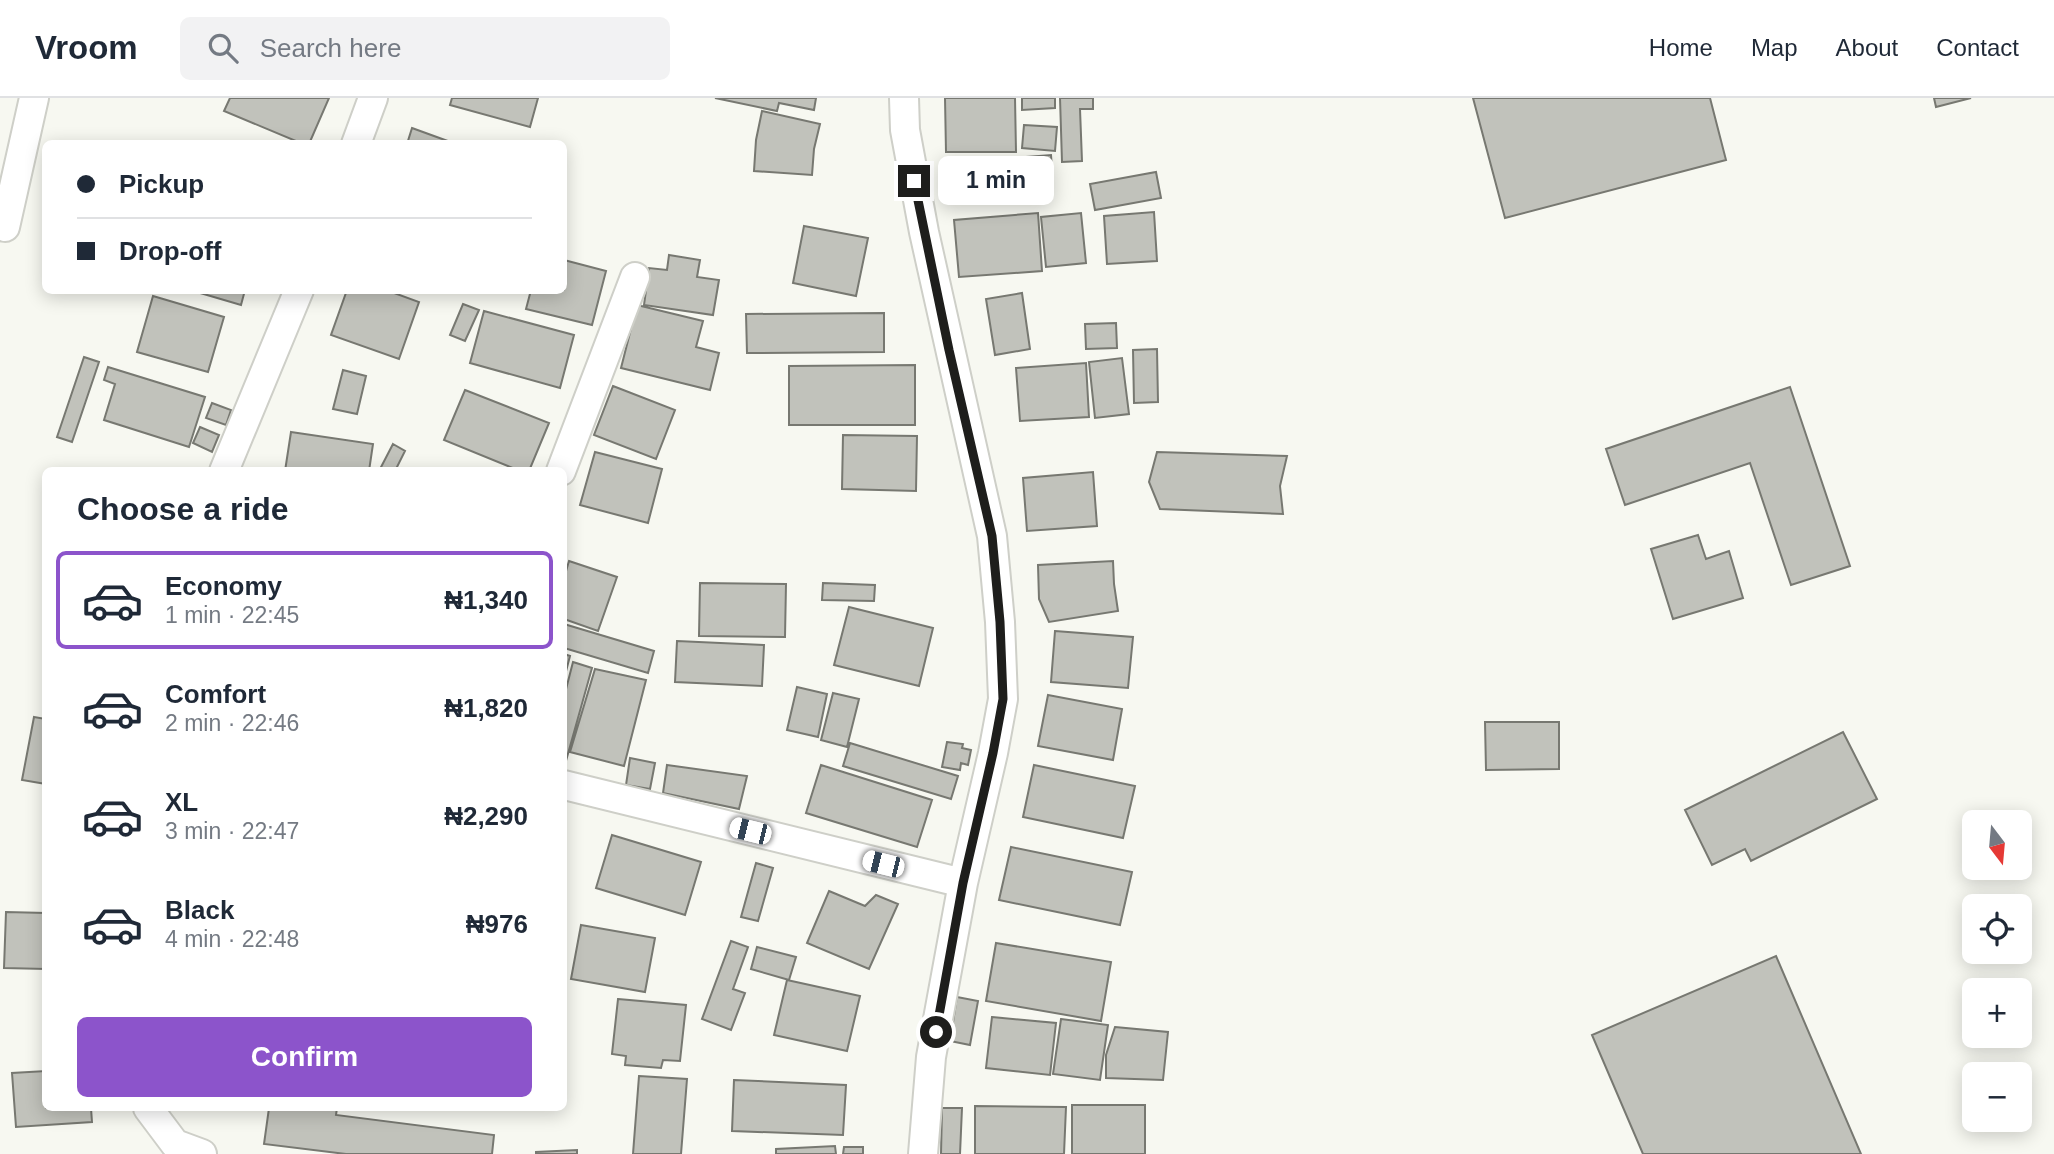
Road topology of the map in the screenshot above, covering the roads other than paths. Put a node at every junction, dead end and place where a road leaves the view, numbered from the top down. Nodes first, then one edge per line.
1 (34, 98) edge
2 (373, 98) edge
3 (904, 98) edge
4 (357, 140) edge
5 (5, 227) dead end
6 (635, 277) dead end
7 (297, 294) edge
8 (226, 467) edge
9 (563, 467) edge
10 (567, 786) edge
11 (963, 883) junction
12 (150, 1111) edge
13 (202, 1154) edge
14 (923, 1154) edge

1 - 5 street
2 - 4 street
3 - 11 street
6 - 9 street
7 - 8 street
10 - 11 street
11 - 14 street
12 - 13 street

